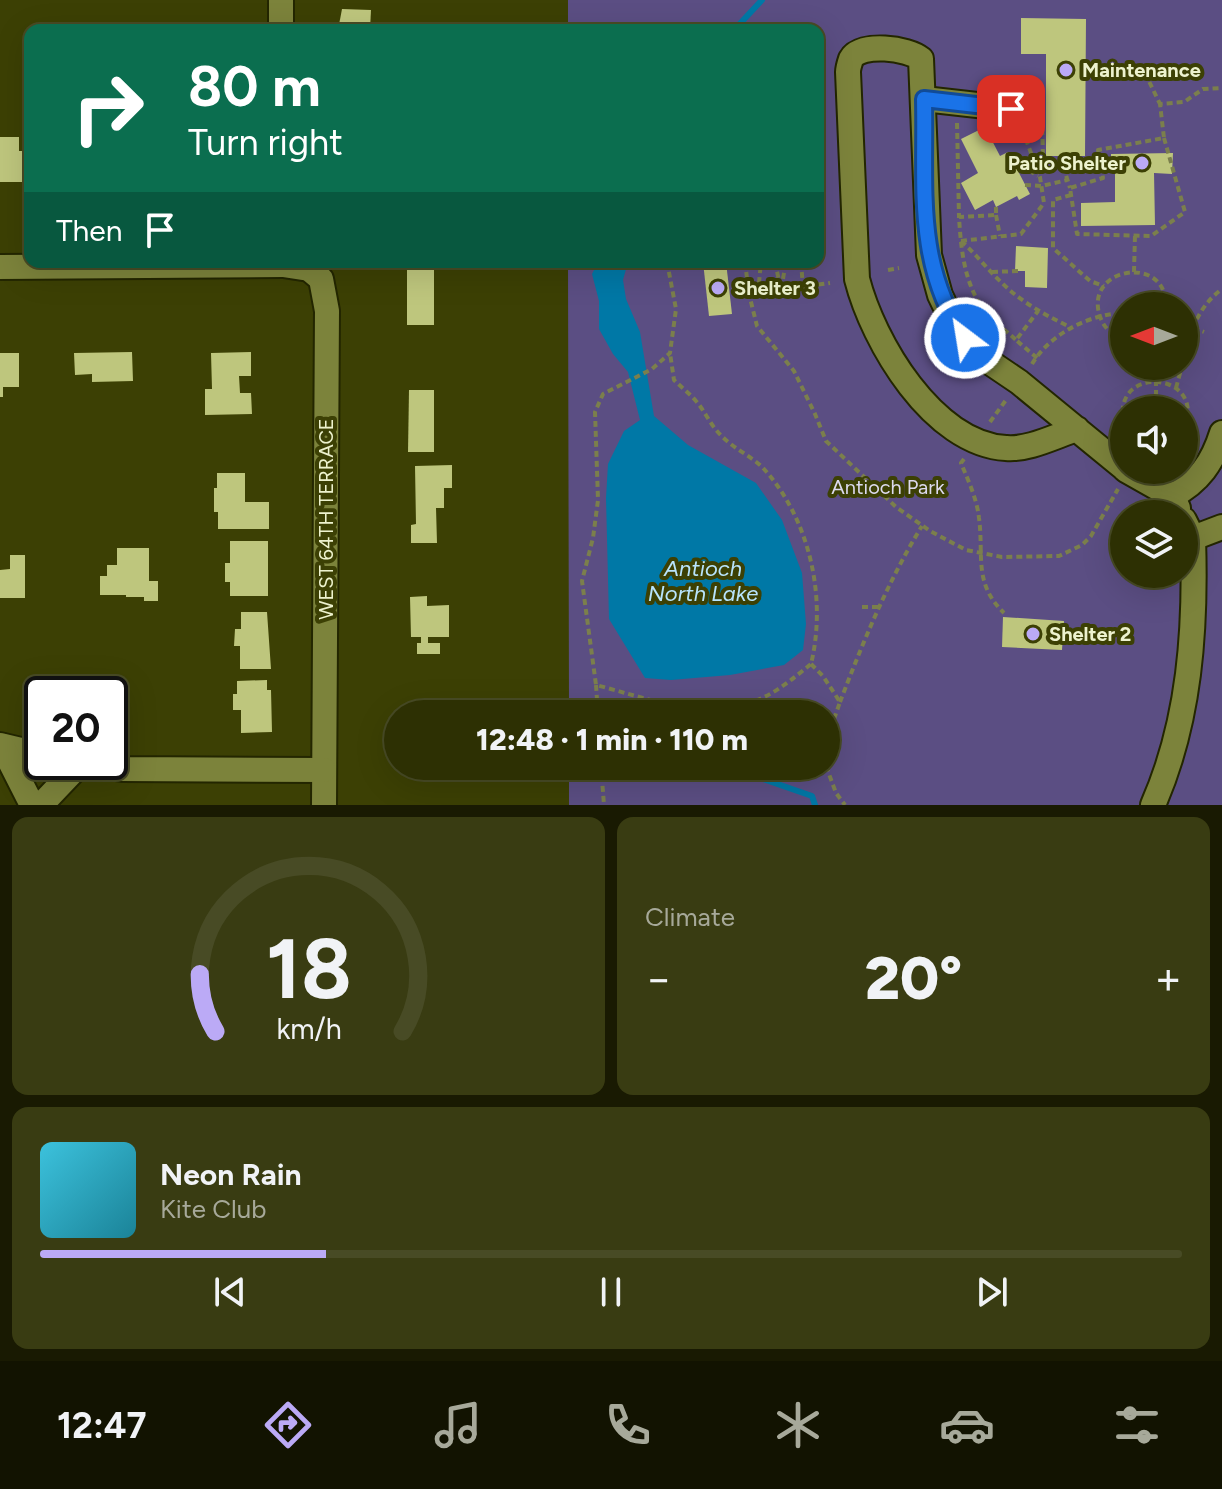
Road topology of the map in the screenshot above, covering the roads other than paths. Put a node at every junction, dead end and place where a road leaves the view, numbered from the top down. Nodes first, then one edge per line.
1 (281, 0) edge
2 (281, 24) edge
3 (924, 99) junction
4 (1028, 115) road end
5 (0, 267) edge
6 (24, 267) edge
7 (304, 268) edge
8 (1077, 429) junction
9 (1222, 433) edge
10 (1110, 459) edge
11 (1143, 484) edge
12 (1169, 500) edge
13 (1181, 500) edge
14 (1222, 527) edge
15 (1198, 528) edge
16 (1188, 588) edge
17 (1, 746) edge
18 (24, 751) edge
19 (128, 769) edge
20 (324, 770) junction
21 (62, 780) edge
22 (32, 805) edge
23 (41, 805) edge
24 (324, 805) edge
25 (1153, 805) edge

1 - 2 street
3 - 4 street
3 - 8 street
3 - 8 street
5 - 6 street
7 - 20 street, WEST 64TH TERRACE
8 - 10 street
9 - 13 street
11 - 12 street
14 - 15 street
16 - 25 street
17 - 18 street
17 - 22 street
19 - 20 street
20 - 24 street, WEST 64TH TERRACE
21 - 23 street

